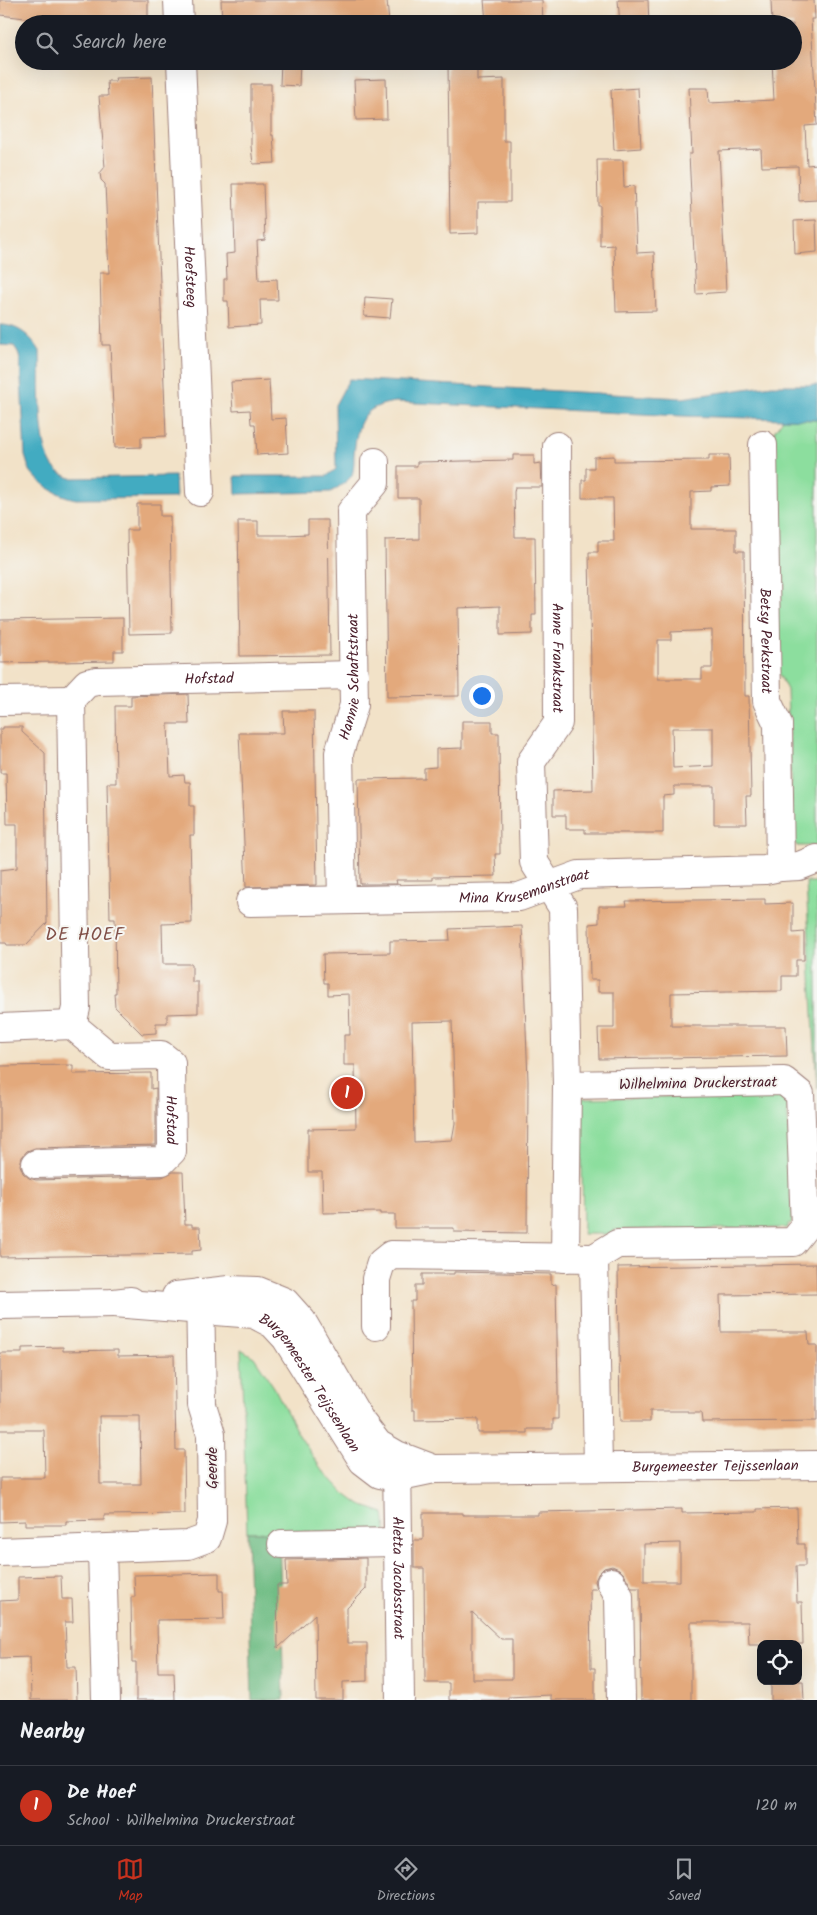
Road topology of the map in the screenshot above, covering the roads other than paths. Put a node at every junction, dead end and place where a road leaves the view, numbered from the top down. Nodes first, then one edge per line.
1 (178, 0) edge
2 (179, 15) edge
3 (181, 70) edge
4 (763, 444) dead end
5 (557, 446) dead end
6 (375, 462) dead end
7 (200, 492) dead end
8 (354, 675) junction
9 (71, 700) junction
10 (0, 701) edge
11 (803, 866) edge
12 (550, 886) junction
13 (342, 900) junction
14 (250, 902) dead end
15 (72, 1025) junction
16 (0, 1028) edge
17 (567, 1085) junction
18 (36, 1164) dead end
19 (565, 1258) junction
20 (594, 1258) junction
21 (200, 1302) junction
22 (0, 1305) edge
23 (376, 1326) dead end
24 (817, 1465) edge
25 (396, 1466) junction
26 (598, 1467) junction
27 (397, 1542) junction
28 (282, 1544) dead end
29 (102, 1549) junction
30 (0, 1552) edge
31 (611, 1582) dead end
32 (106, 1700) edge
33 (400, 1700) edge
34 (621, 1700) edge

1 - 2 street
3 - 7 street, Hoefsteeg
4 - 11 street, Betsy Perkstraat
5 - 12 street, Anne Frankstraat
6 - 8 street, Hannie Schaftstraat
8 - 9 street, Hofstad
8 - 13 street, Hannie Schaftstraat
9 - 10 street
9 - 15 street
11 - 12 street, Mina Krusemanstraat
12 - 13 street, Mina Krusemanstraat
12 - 17 street
13 - 14 street, Mina Krusemanstraat
15 - 16 street
15 - 18 street, Hofstad
17 - 19 street
17 - 20 street, Wilhelmina Druckerstraat
19 - 20 street
19 - 23 street
20 - 26 street
21 - 22 street, Burgemeester Teijssenlaan
21 - 25 street, Burgemeester Teijssenlaan
21 - 29 street, Geerde
24 - 26 street, Burgemeester Teijssenlaan
25 - 26 street, Burgemeester Teijssenlaan
25 - 27 street, Aletta Jacobsstraat
27 - 28 street
27 - 33 street, Aletta Jacobsstraat
29 - 30 street, Geerde
29 - 32 street
31 - 34 street

